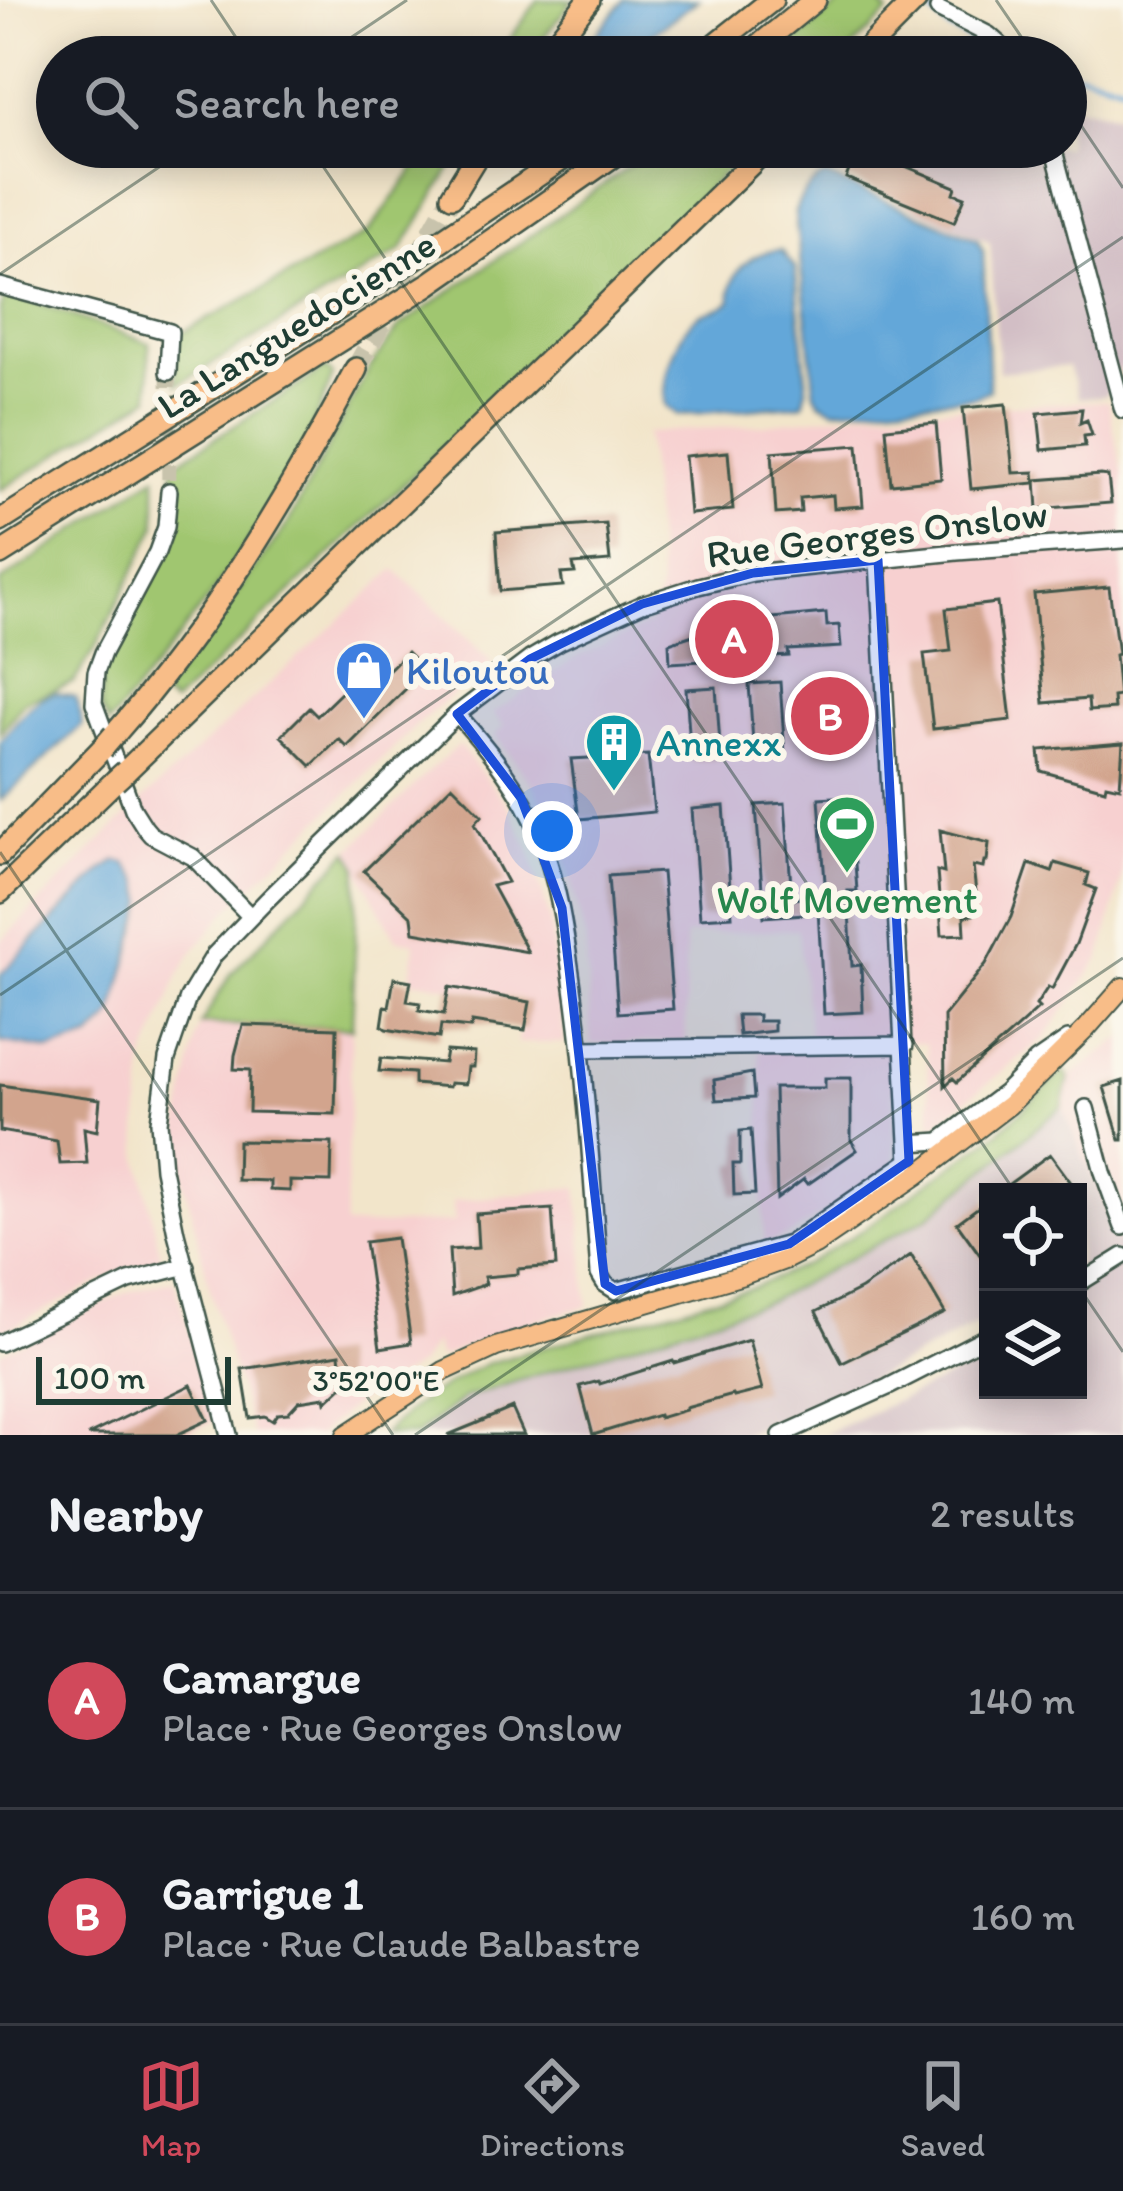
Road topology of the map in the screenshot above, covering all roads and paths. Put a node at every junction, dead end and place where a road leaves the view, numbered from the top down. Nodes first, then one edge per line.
1 (589, 0) edge
2 (772, 0) edge
3 (815, 0) edge
4 (916, 0) edge
5 (938, 9) dead end
6 (561, 36) edge
7 (727, 36) edge
8 (771, 36) edge
9 (880, 36) edge
10 (990, 36) edge
11 (469, 168) edge
12 (549, 168) edge
13 (596, 168) edge
14 (746, 168) edge
15 (1060, 168) edge
16 (452, 196) tunnel mouth
17 (0, 286) edge
18 (356, 370) tunnel mouth
19 (168, 372) tunnel mouth
20 (1123, 410) edge
21 (169, 491) tunnel mouth
22 (0, 521) edge
23 (1123, 540) edge
24 (0, 554) edge
25 (878, 560) junction
26 (457, 715) junction
27 (0, 854) edge
28 (0, 892) edge
29 (250, 916) junction
30 (1123, 987) edge
31 (1123, 1003) edge
32 (1086, 1029) junction
33 (904, 1046) junction
34 (581, 1048) junction
35 (1086, 1108) dead end
36 (909, 1143) junction
37 (1123, 1227) edge
38 (1123, 1257) edge
39 (186, 1266) junction
40 (1087, 1278) edge
41 (979, 1341) edge
42 (0, 1343) edge
43 (402, 1398) junction
44 (229, 1435) edge
45 (346, 1435) edge
46 (367, 1435) edge
47 (781, 1435) edge

1 - 6 highway
2 - 7 highway
3 - 8 highway
4 - 9 highway
5 - 10 street
11 - 16 highway
12 - 22 highway, La Languedocienne
13 - 24 highway, La Languedocienne
14 - 28 highway
15 - 20 street
17 - 19 street
18 - 27 highway
21 - 29 street
23 - 25 street, Rue Georges Onslow
25 - 26 street, Rue Georges Onslow
25 - 33 street
26 - 29 street, Rue Georges Onslow
26 - 34 street
29 - 39 street, Rue Georges Onslow
30 - 32 main road
31 - 32 main road
32 - 36 street
32 - 43 main road
33 - 34 street
33 - 36 street
34 - 36 street
35 - 37 street
38 - 40 street
39 - 42 street
39 - 44 street, Rue Georges Onslow
41 - 47 street
43 - 45 main road
43 - 46 main road

